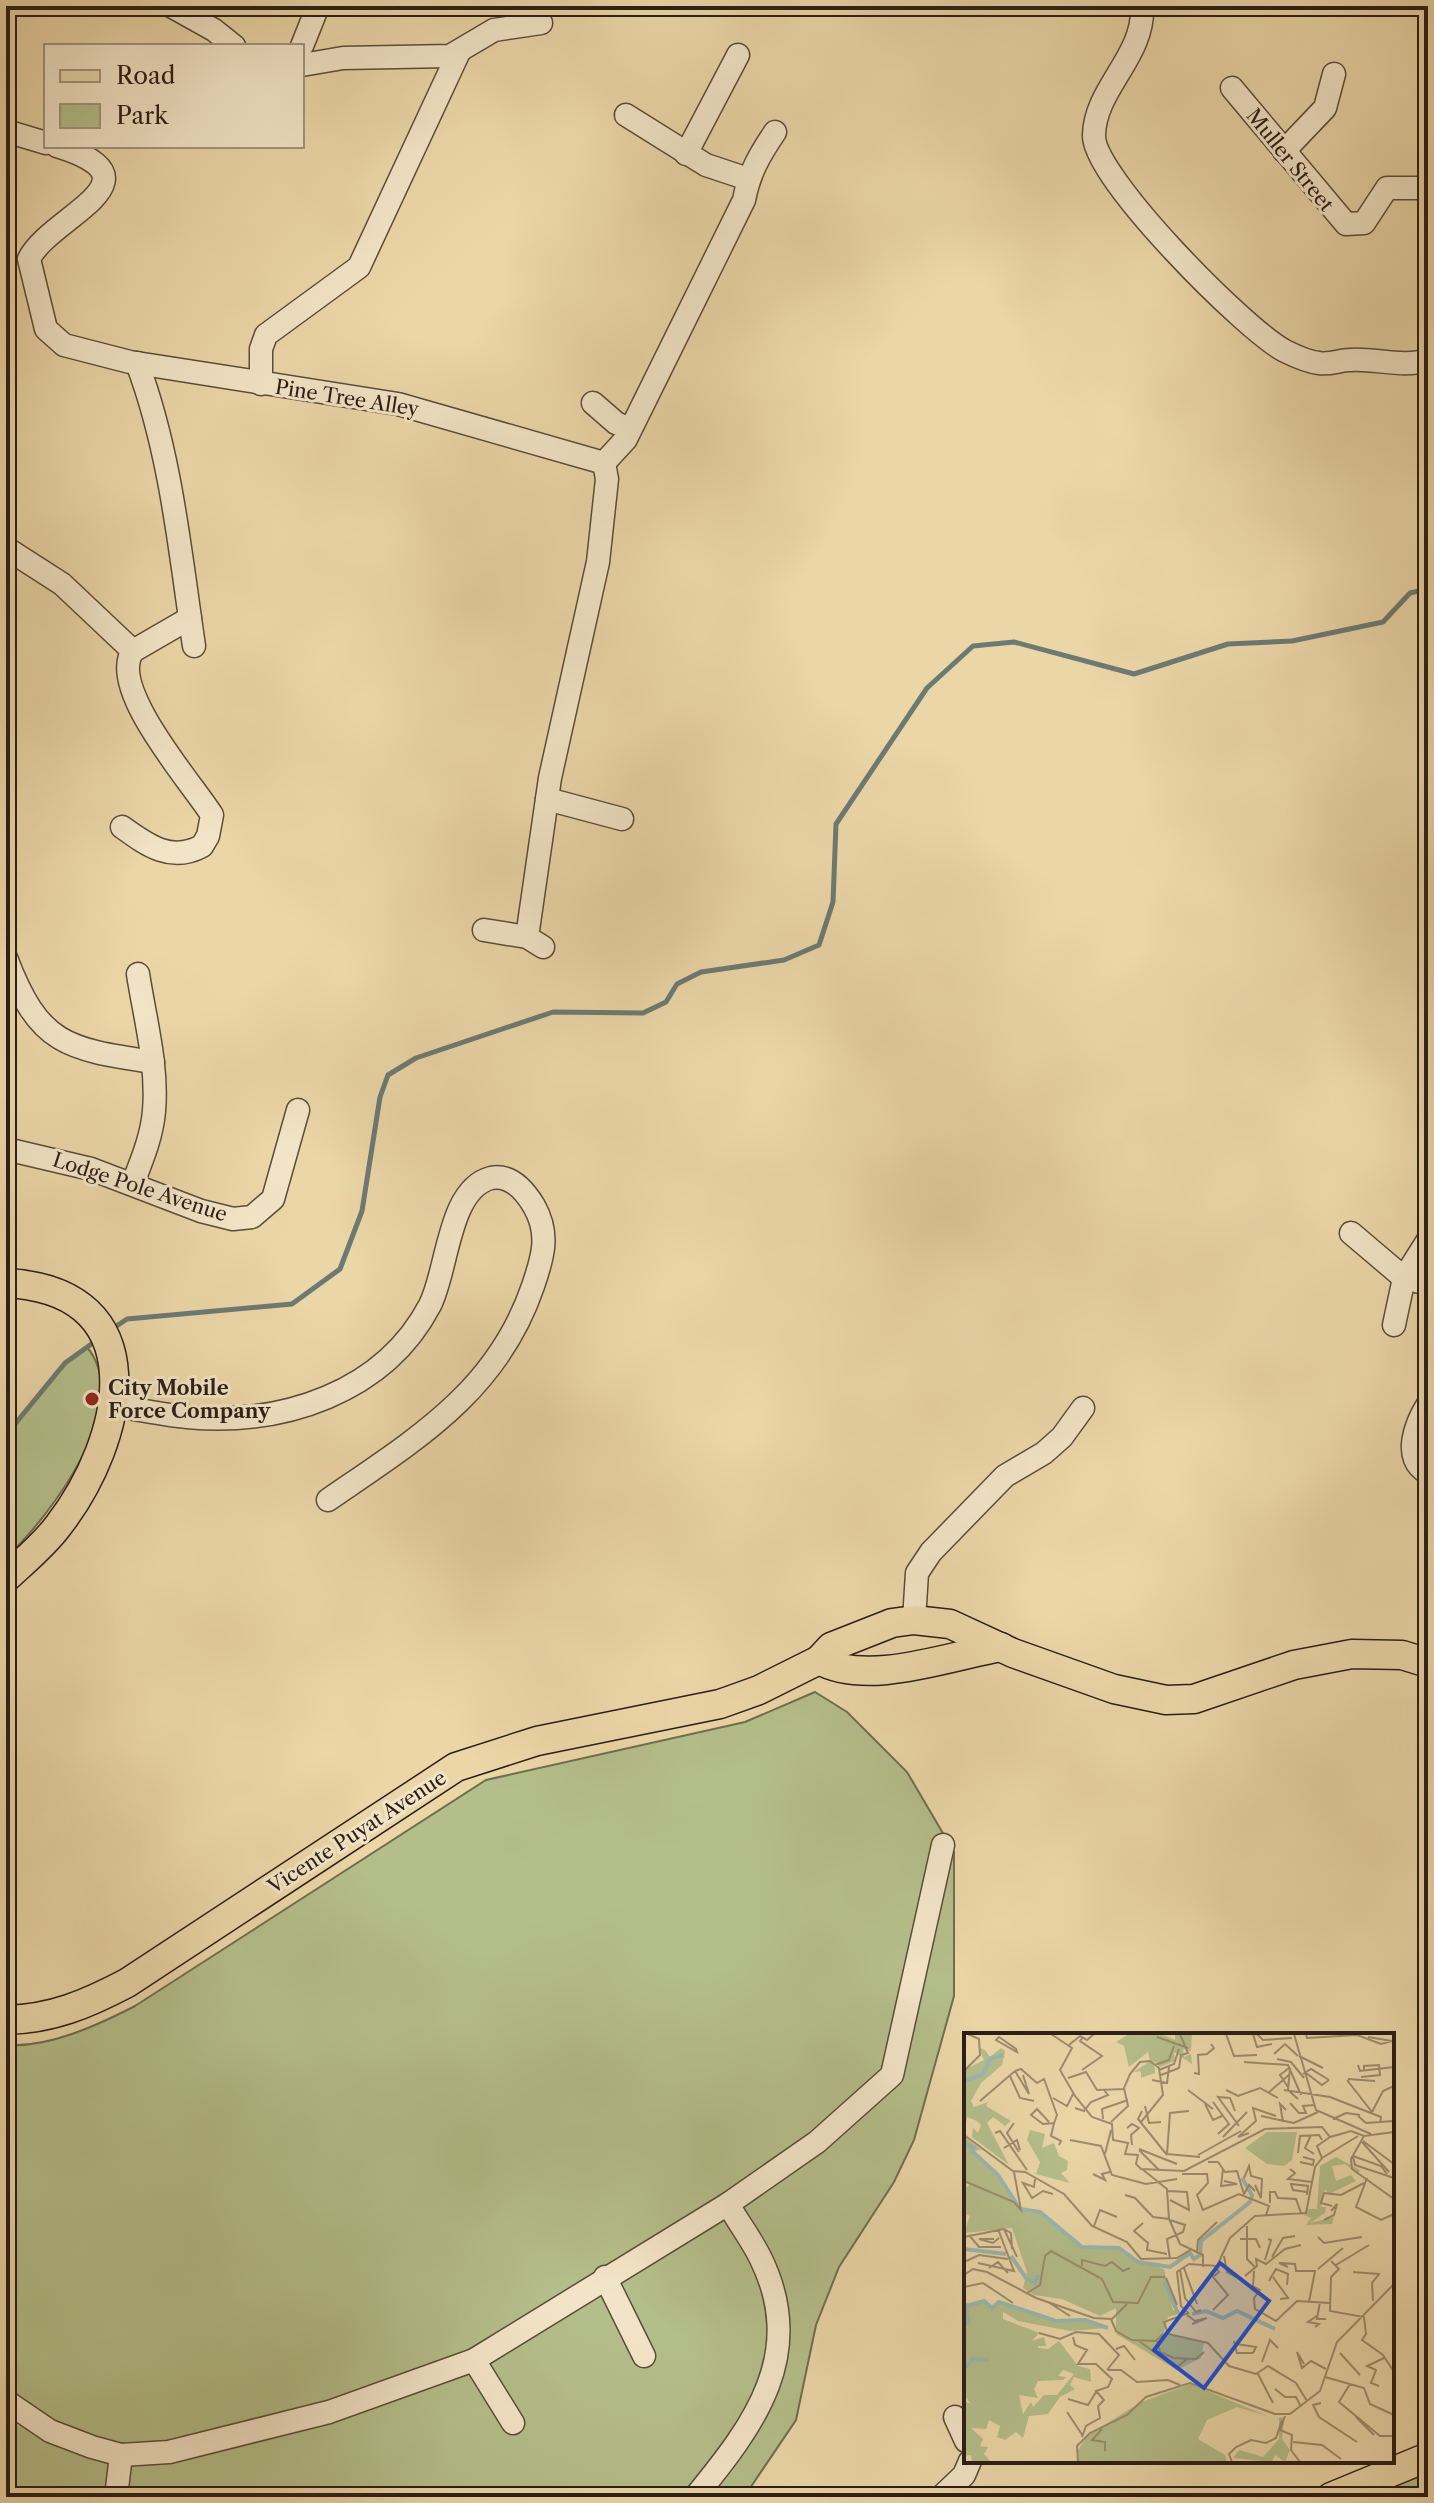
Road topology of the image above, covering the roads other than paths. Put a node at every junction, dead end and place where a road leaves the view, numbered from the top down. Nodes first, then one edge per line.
1 (171, 6) edge
2 (318, 6) edge
3 (1142, 6) edge
4 (541, 23) dead end
5 (232, 44) edge
6 (303, 44) edge
7 (459, 52) junction
8 (738, 55) dead end
9 (304, 65) edge
10 (1334, 74) dead end
11 (1232, 88) dead end
12 (626, 115) dead end
13 (6, 131) edge
14 (775, 132) dead end
15 (44, 142) edge
16 (62, 148) edge
17 (1284, 151) junction
18 (686, 154) junction
19 (748, 179) junction
20 (1428, 188) edge
21 (1428, 360) edge
22 (137, 363) junction
23 (261, 384) junction
24 (593, 403) dead end
25 (630, 429) junction
26 (604, 463) junction
27 (6, 548) edge
28 (190, 618) junction
29 (194, 646) dead end
30 (133, 651) junction
31 (547, 799) junction
32 (622, 819) dead end
33 (122, 827) dead end
34 (484, 930) dead end
35 (6, 958) edge
36 (138, 974) dead end
37 (153, 1062) junction
38 (298, 1110) dead end
39 (6, 1149) edge
40 (133, 1183) junction
41 (1351, 1233) dead end
42 (1428, 1240) edge
43 (1404, 1278) junction
44 (6, 1283) edge
45 (1428, 1284) edge
46 (1394, 1325) dead end
47 (1428, 1404) edge
48 (115, 1406) junction
49 (1083, 1408) dead end
50 (1428, 1473) edge
51 (328, 1500) dead end
52 (6, 1578) edge
53 (914, 1620) junction
54 (1001, 1647) junction
55 (819, 1660) junction
56 (1428, 1663) edge
57 (943, 1845) dead end
58 (6, 2020) edge
59 (728, 2204) junction
60 (605, 2277) junction
61 (644, 2356) dead end
62 (474, 2360) junction
63 (6, 2401) edge
64 (955, 2417) dead end
65 (513, 2423) dead end
66 (964, 2437) edge
67 (121, 2455) junction
68 (1428, 2457) edge
69 (969, 2463) edge
70 (116, 2497) edge
71 (695, 2497) edge
72 (941, 2497) edge
73 (1331, 2497) edge

1 - 5 street
2 - 6 street
3 - 21 street
4 - 7 street
7 - 9 street
7 - 23 street
8 - 18 street
10 - 17 street
11 - 17 street, Muller Street
12 - 18 street
13 - 15 street
14 - 19 street
16 - 22 street, Pine Tree Alley
17 - 20 street, Muller Street
18 - 19 street
19 - 25 street
22 - 23 street, Pine Tree Alley
22 - 28 street
23 - 26 street, Pine Tree Alley
24 - 25 street
25 - 26 street
26 - 31 street
27 - 30 street
28 - 29 street
28 - 30 street
30 - 33 street
31 - 32 street
31 - 34 street
35 - 37 street
36 - 37 street
37 - 40 street
38 - 40 street, Lodge Pole Avenue
39 - 40 street, Lodge Pole Avenue
41 - 43 street
42 - 43 street
43 - 45 street
43 - 46 street
44 - 48 main road
47 - 50 street
48 - 51 street
48 - 52 main road
49 - 53 street
53 - 54 main road, Vicente Puyat Avenue
53 - 55 main road, Vicente Puyat Avenue
54 - 55 main road
54 - 56 main road, Vicente Puyat Avenue
55 - 58 main road, Vicente Puyat Avenue
57 - 59 street
59 - 60 street
59 - 71 street
60 - 61 street
60 - 62 street
62 - 65 street
62 - 67 street
63 - 67 street
64 - 66 street
67 - 70 street
68 - 73 main road
69 - 72 street

